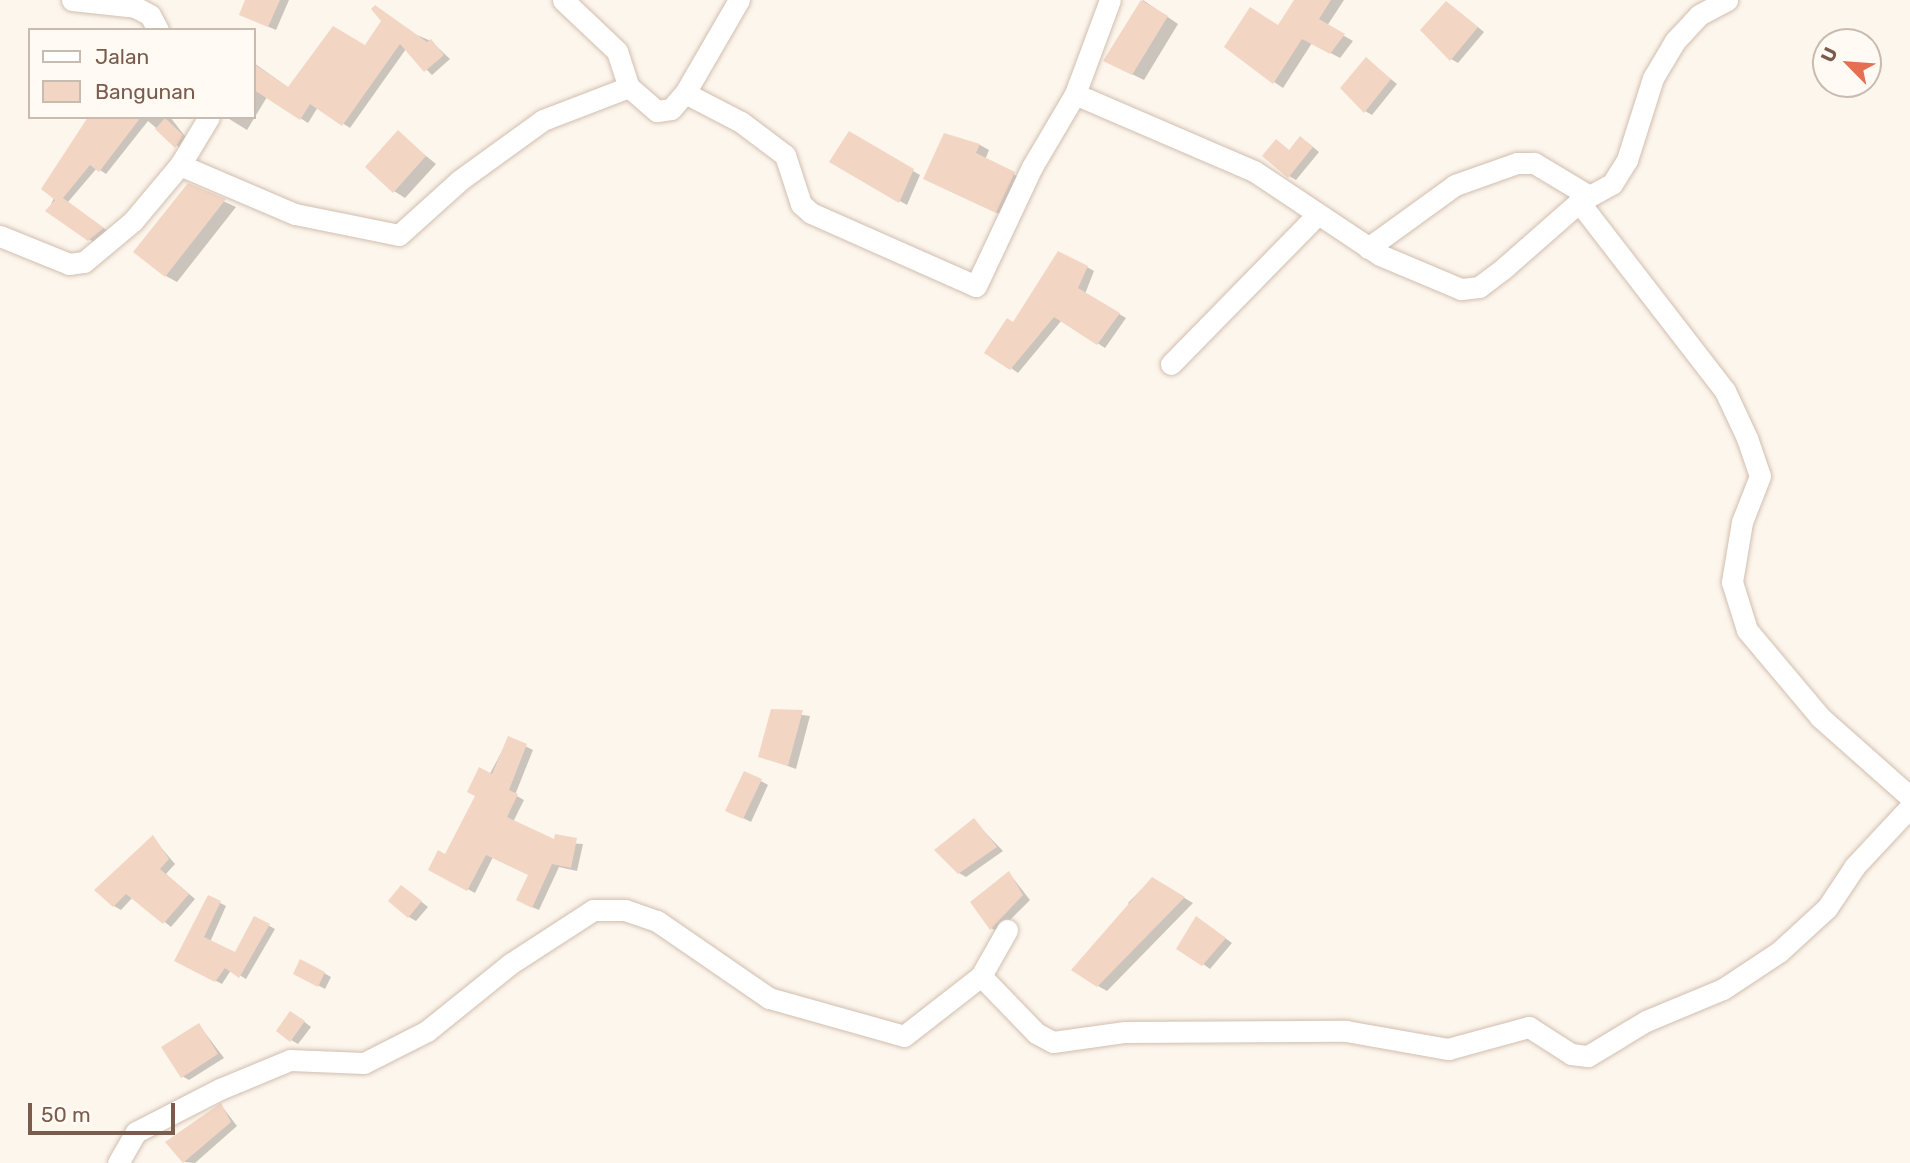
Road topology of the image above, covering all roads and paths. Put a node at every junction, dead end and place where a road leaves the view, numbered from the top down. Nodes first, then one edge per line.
1 (72, 0) edge
2 (563, 0) edge
3 (739, 0) edge
4 (1110, 0) edge
5 (1727, 0) edge
6 (157, 28) edge
7 (629, 87) junction
8 (685, 93) junction
9 (1075, 94) junction
10 (208, 119) edge
11 (180, 165) junction
12 (1584, 199) junction
13 (1316, 216) junction
14 (0, 236) edge
15 (1368, 248) junction
16 (1171, 363) dead end
17 (1910, 797) edge
18 (1910, 807) edge
19 (1007, 930) dead end
20 (981, 976) junction
21 (118, 1163) edge

1 - 6 street
2 - 7 street
3 - 8 street
4 - 9 street
5 - 12 street
7 - 8 street
7 - 11 street
8 - 9 street
9 - 13 street
10 - 11 street
11 - 14 street
12 - 15 street
12 - 15 street
12 - 17 street
13 - 15 street
13 - 16 street
18 - 20 street
19 - 20 street
20 - 21 street

